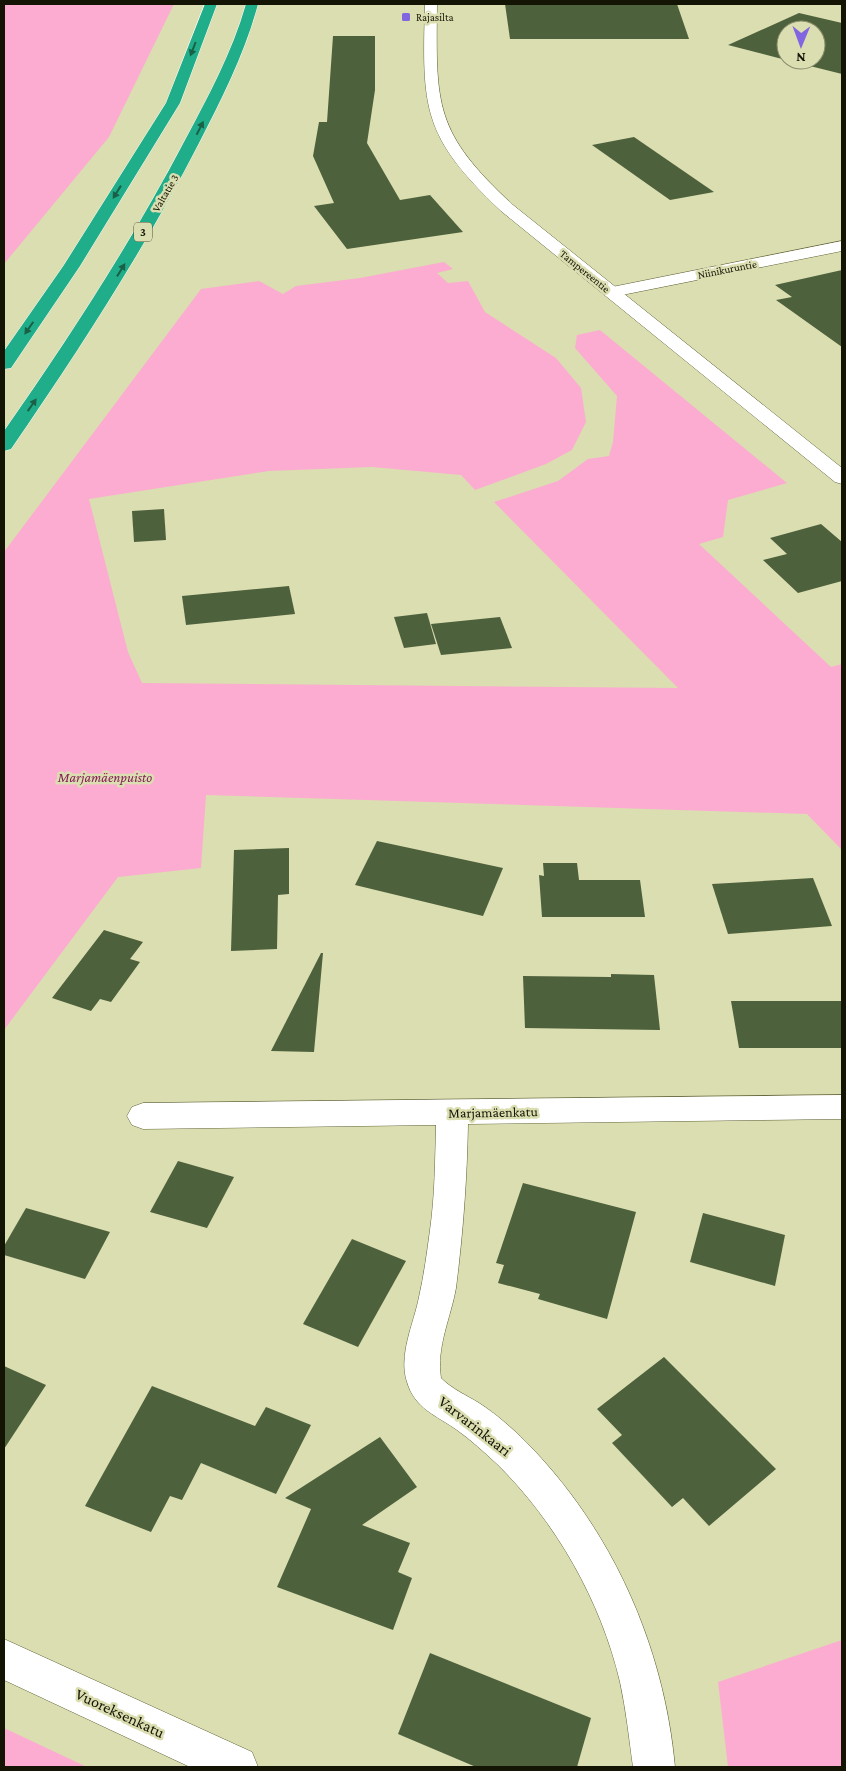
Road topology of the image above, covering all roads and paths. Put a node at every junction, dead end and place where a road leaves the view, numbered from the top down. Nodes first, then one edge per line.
1 (211, 4) edge
2 (252, 4) edge
3 (430, 4) edge
4 (842, 246) edge
5 (612, 292) junction
6 (4, 364) edge
7 (4, 445) edge
8 (842, 478) edge
9 (842, 1107) edge
10 (452, 1113) junction
11 (143, 1116) dead end
12 (4, 1659) edge
13 (237, 1767) edge
14 (654, 1767) edge

1 -> 6 highway
7 -> 2 highway, Valtatie 3 / 3
3 - 5 main road, Tampereentie
4 - 5 main road, Niinikuruntie
5 - 8 main road, Tampereentie
9 - 10 main road, Marjamäenkatu
10 - 11 main road, Marjamäenkatu
10 - 14 main road, Varvarinkaari
12 - 13 main road, Vuoreksenkatu

